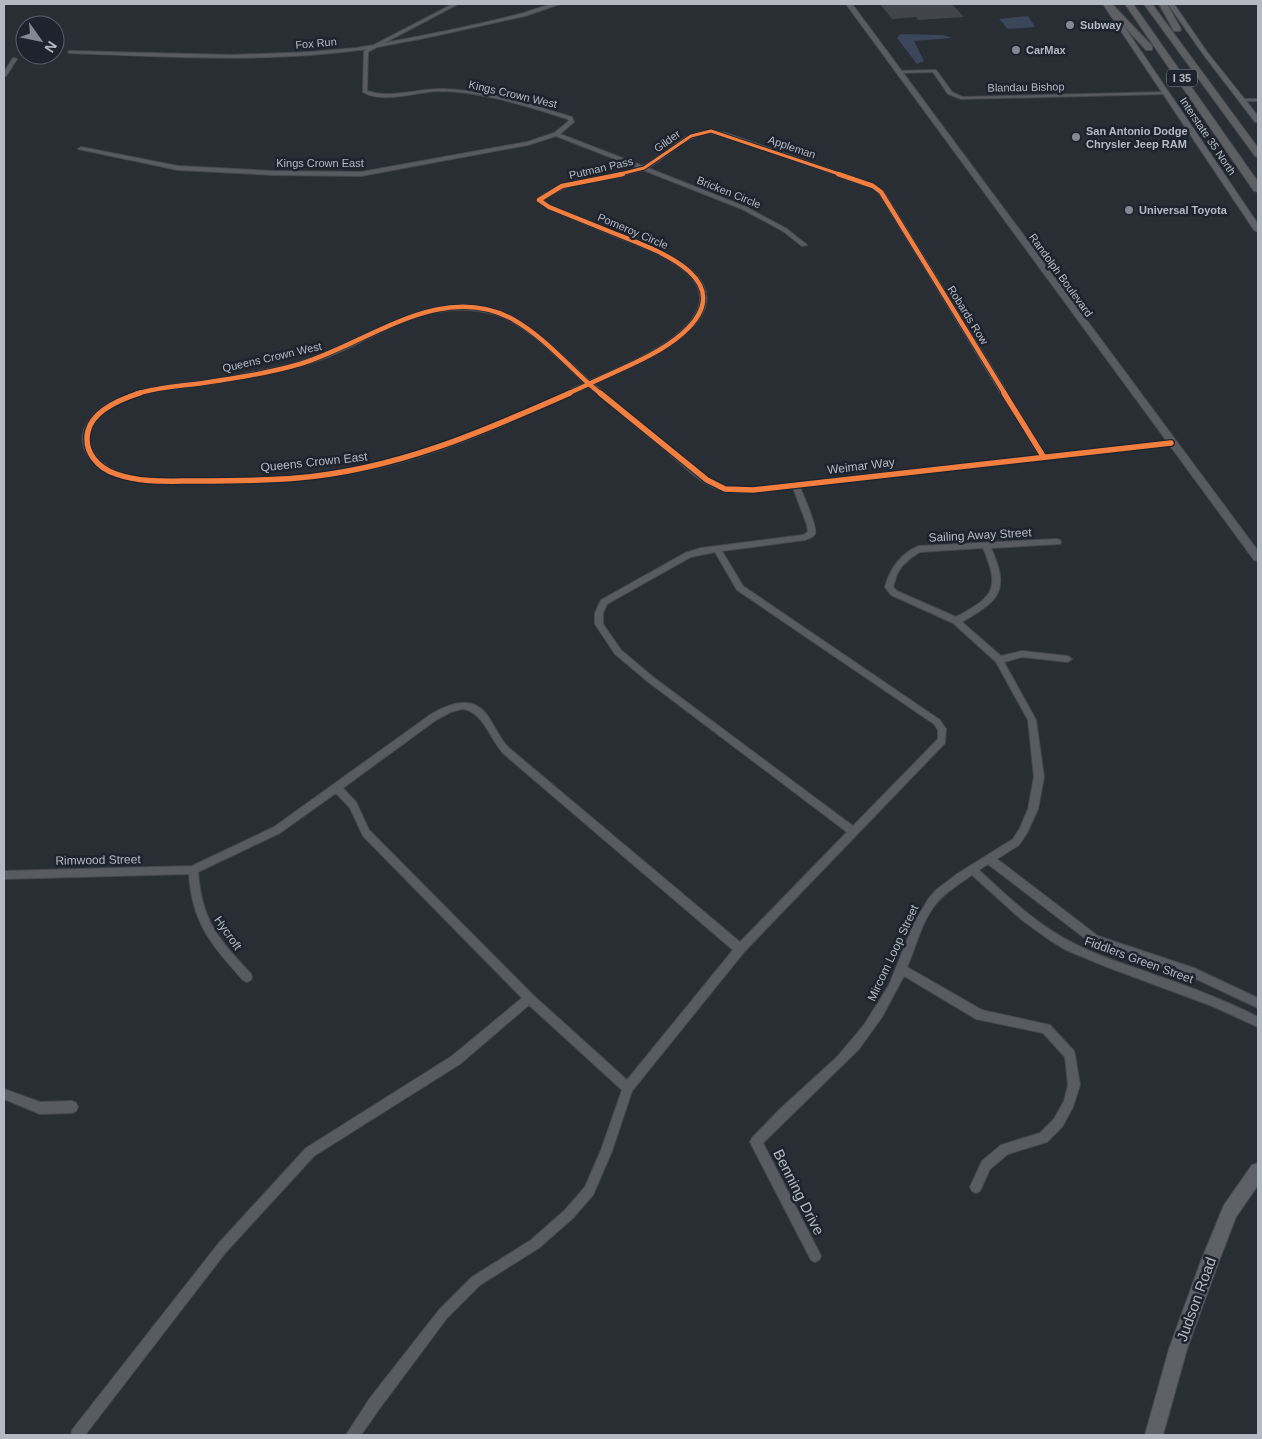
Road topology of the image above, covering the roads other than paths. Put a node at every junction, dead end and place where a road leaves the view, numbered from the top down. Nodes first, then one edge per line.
1 (456, 4) edge
2 (558, 4) edge
3 (849, 4) edge
4 (1107, 4) edge
5 (1129, 4) edge
6 (1148, 4) edge
7 (1163, 4) edge
8 (1171, 4) edge
9 (400, 32) junction
10 (410, 40) junction
11 (370, 47) junction
12 (66, 58) dead end
13 (15, 59) dead end
14 (898, 72) junction
15 (4, 75) edge
16 (1166, 93) junction
17 (1243, 100) junction
18 (1258, 100) edge
19 (1258, 120) edge
20 (703, 130) joint
21 (1240, 130) junction
22 (556, 134) junction
23 (81, 150) dead end
24 (1233, 154) junction
25 (1258, 154) edge
26 (642, 169) junction
27 (874, 186) joint
28 (1258, 189) edge
29 (539, 200) joint
30 (1258, 230) edge
31 (804, 245) dead end
32 (589, 384) junction
33 (1172, 443) junction
34 (1043, 456) junction
35 (92, 457) joint
36 (795, 485) junction
37 (1057, 542) dead end
38 (986, 546) junction
39 (718, 550) junction
40 (906, 555) joint
41 (1258, 558) edge
42 (956, 621) junction
43 (1068, 658) dead end
44 (999, 660) junction
45 (336, 787) junction
46 (853, 832) junction
47 (990, 860) junction
48 (193, 870) junction
49 (973, 870) junction
50 (4, 874) edge
51 (740, 949) junction
52 (901, 969) junction
53 (247, 977) dead end
54 (529, 998) junction
55 (1258, 1003) edge
56 (1258, 1022) edge
57 (628, 1088) junction
58 (4, 1094) edge
59 (72, 1107) dead end
60 (756, 1142) joint
61 (1258, 1171) edge
62 (976, 1187) dead end
63 (815, 1256) dead end
64 (77, 1435) edge
65 (353, 1435) edge
66 (1154, 1435) edge

1 - 9 street
2 - 10 street, Fox Run
3 - 14 street, Randolph Boulevard
4 - 16 main road, Interstate 35 North
4 - 24 highway
5 - 24 highway, I 35
6 - 21 highway, I 35
7 - 21 highway
8 - 17 main road
9 - 10 street
9 - 11 street
10 - 11 street, Fox Run
11 - 12 street, Fox Run
11 - 22 street, Kings Crown West
13 - 15 street
14 - 16 street, Blandau Bishop
14 - 33 street, Randolph Boulevard
16 - 30 main road, Interstate 35 North
17 - 18 street
17 - 19 main road
20 - 26 street, Gilder
20 - 27 street, Appleman
21 - 25 highway, I 35
22 - 23 street, Kings Crown East
22 - 26 street, Bricken Circle
24 - 28 highway, I 35
26 - 29 street, Putman Pass
26 - 31 street, Bricken Circle
27 - 34 street, Robards Row
29 - 32 street, Pomeroy Circle
32 - 35 street, Queens Crown East
32 - 35 street, Queens Crown West
32 - 36 street, Weimar Way
33 - 34 street, Weimar Way
33 - 41 street, Randolph Boulevard
34 - 36 street, Weimar Way
36 - 39 street
37 - 38 street, Sailing Away Street
38 - 40 street, Sailing Away Street
38 - 42 street
39 - 46 street
39 - 46 street
40 - 42 street, Mircom Loop Street
42 - 44 street, Mircom Loop Street
43 - 44 street
44 - 47 street, Mircom Loop Street
45 - 48 street
45 - 51 street
45 - 54 street
46 - 51 street
47 - 49 street, Mircom Loop Street
47 - 55 street, Fiddlers Green Street
48 - 50 street, Rimwood Street
48 - 53 street, Hycroft
49 - 52 street, Mircom Loop Street
49 - 56 street, Fiddlers Green Street
51 - 57 street
52 - 60 street, Mircom Loop Street
52 - 62 street
54 - 57 street
54 - 64 street
57 - 65 street
58 - 59 street
60 - 63 street, Benning Drive
61 - 66 main road, Judson Road

